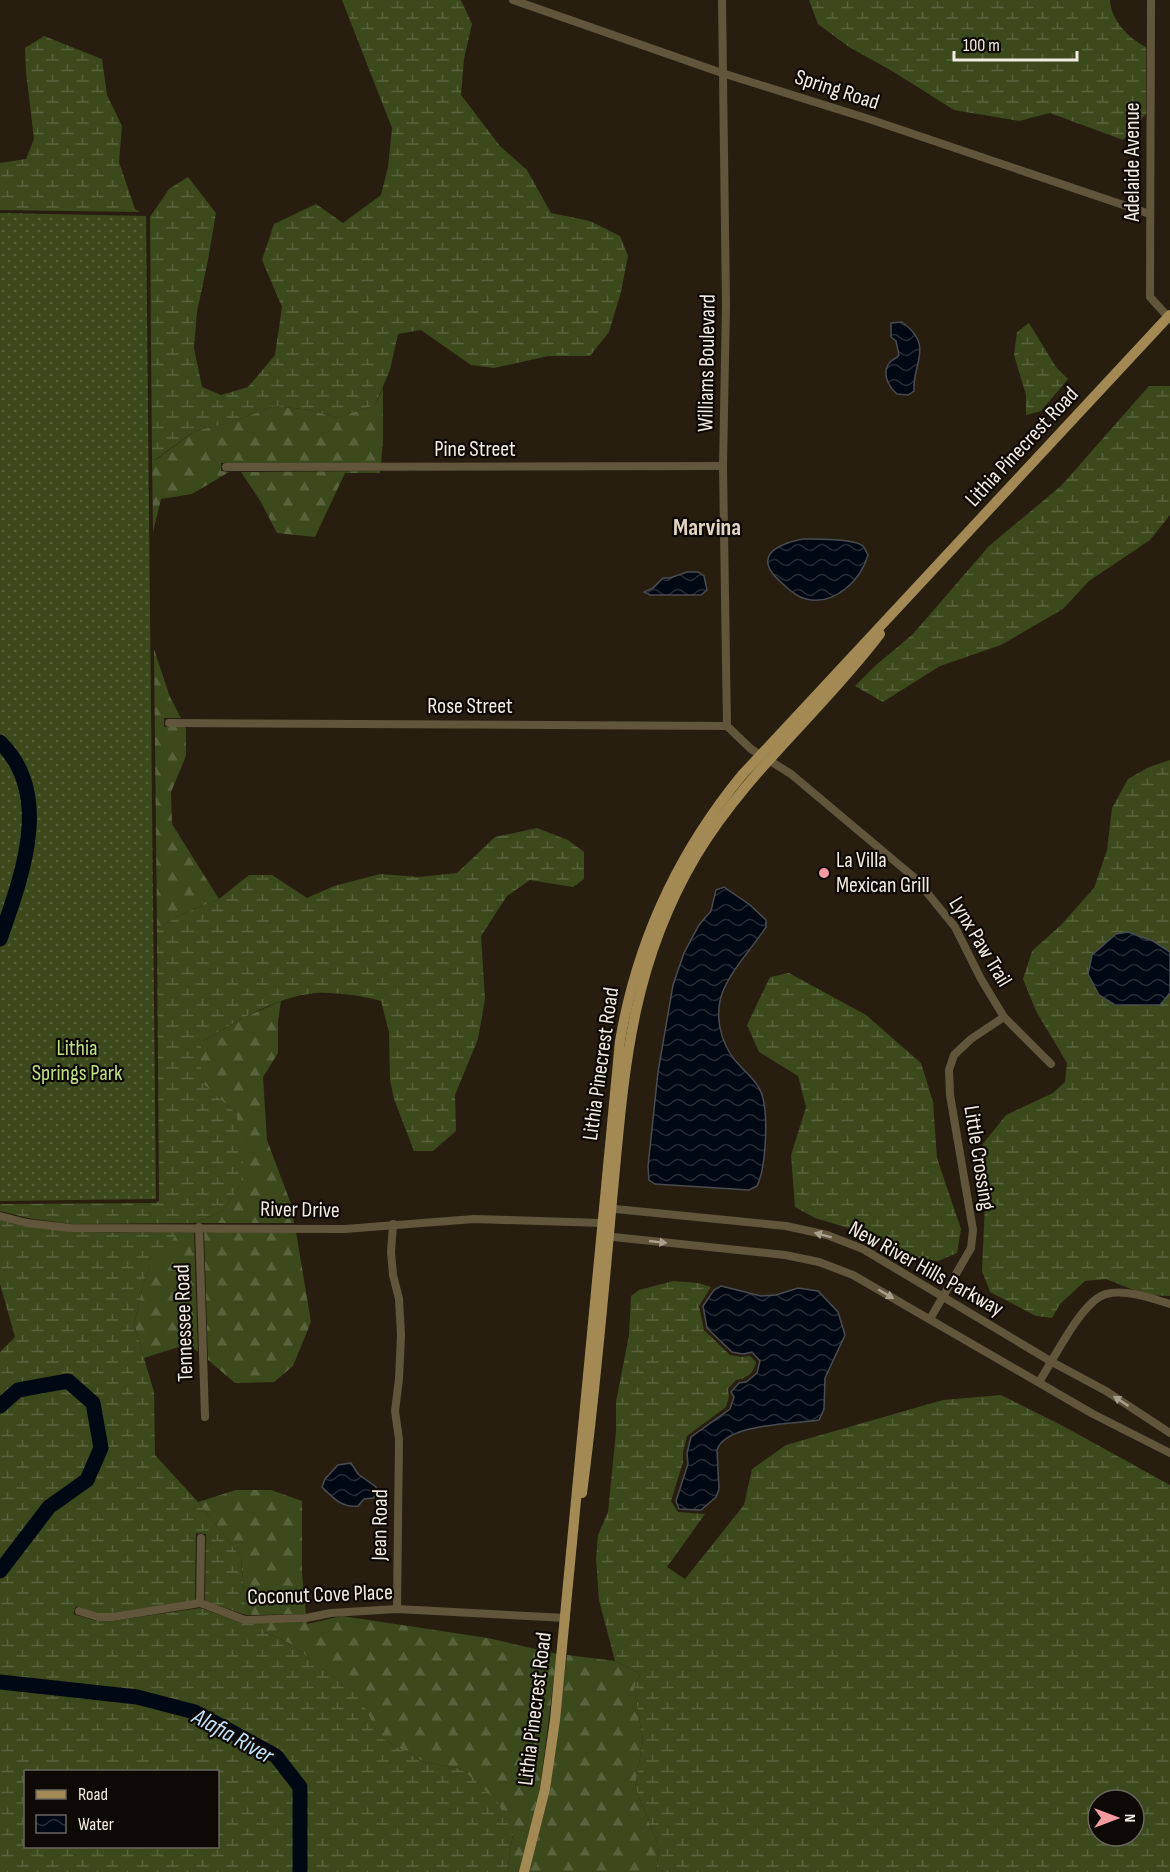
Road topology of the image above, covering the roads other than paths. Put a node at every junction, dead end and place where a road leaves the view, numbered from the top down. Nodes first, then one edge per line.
1 (513, 0) edge
2 (722, 0) edge
3 (1151, 0) edge
4 (722, 73) junction
5 (1150, 214) junction
6 (1169, 317) edge
7 (723, 466) junction
8 (226, 467) dead end
9 (169, 723) dead end
10 (727, 726) junction
11 (763, 758) junction
12 (1004, 1017) junction
13 (1051, 1064) dead end
14 (607, 1208) junction
15 (0, 1216) edge
16 (602, 1223) junction
17 (393, 1224) junction
18 (199, 1227) junction
19 (605, 1236) junction
20 (944, 1298) junction
21 (1170, 1304) edge
22 (930, 1319) junction
23 (1052, 1362) junction
24 (1039, 1382) junction
25 (205, 1417) dead end
26 (1170, 1433) edge
27 (1170, 1454) edge
28 (201, 1538) dead end
29 (200, 1603) junction
30 (398, 1610) junction
31 (79, 1611) dead end
32 (566, 1618) junction
33 (524, 1872) edge

1 - 4 street, Spring Road
2 - 4 street, Williams Boulevard
3 - 5 street, Adelaide Avenue
4 - 5 street, Spring Road
4 - 7 street, Williams Boulevard
5 - 6 street, Adelaide Avenue
6 - 11 main road, Lithia Pinecrest Road
7 - 8 street, Pine Street
7 - 10 street, Williams Boulevard
9 - 10 street, Rose Street
10 - 11 street
11 - 12 street, Lynx Paw Trail
11 - 14 main road, Lithia Pinecrest Road
12 - 13 street, Lynx Paw Trail
12 - 20 street, Little Crossing
14 - 16 main road, Lithia Pinecrest Road
14 - 19 main road, Lithia Pinecrest Road
20 -> 14 street, New River Hills Parkway
15 - 18 street, River Drive
16 - 17 street, River Drive
16 - 19 main road, Lithia Pinecrest Road
17 - 18 street, River Drive
17 - 30 street, Jean Road
18 - 25 street, Tennessee Road
19 -> 22 street, New River Hills Parkway
19 - 32 main road, Lithia Pinecrest Road
20 - 22 street, Little Crossing
20 - 23 street, New River Hills Parkway
21 - 23 street
22 - 24 street, New River Hills Parkway
23 - 24 street
26 -> 23 street, New River Hills Parkway
24 - 27 street, New River Hills Parkway
28 - 29 street
29 - 30 street, Coconut Cove Place
29 - 31 street, Coconut Cove Place
30 - 32 street, Coconut Cove Place
32 - 33 main road, Lithia Pinecrest Road

